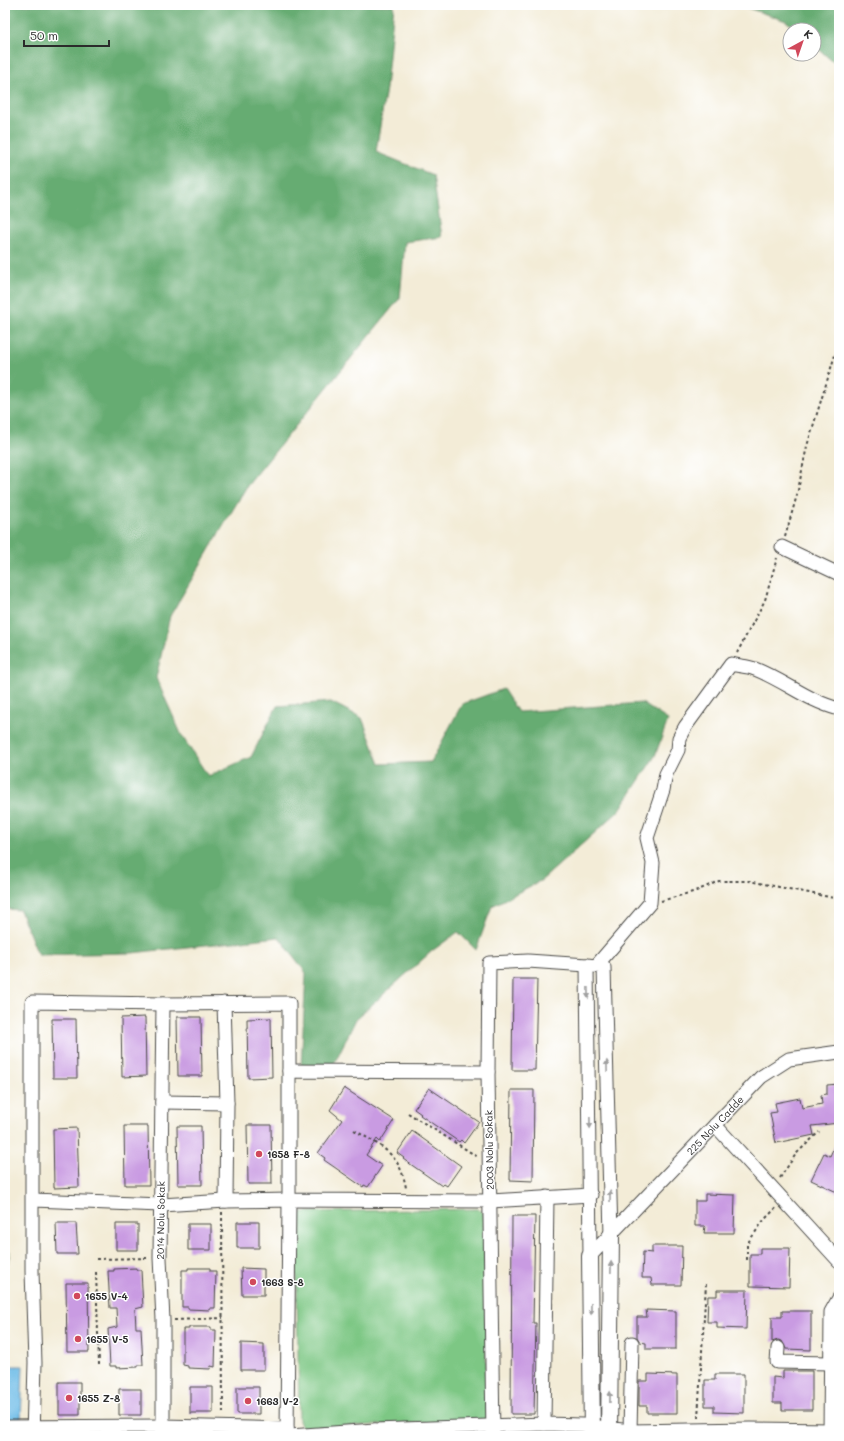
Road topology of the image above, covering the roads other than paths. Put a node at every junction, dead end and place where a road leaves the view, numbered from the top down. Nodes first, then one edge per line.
1 (782, 547) road end
2 (839, 574) edge
3 (839, 710) edge
4 (592, 965) junction
5 (224, 1003) junction
6 (163, 1004) junction
7 (839, 1052) edge
8 (289, 1071) junction
9 (488, 1072) junction
10 (162, 1102) junction
11 (227, 1103) junction
12 (715, 1125) junction
13 (591, 1195) junction
14 (547, 1197) junction
15 (33, 1200) junction
16 (289, 1200) junction
17 (224, 1201) junction
18 (490, 1201) junction
19 (161, 1205) junction
20 (589, 1210) junction
21 (611, 1228) junction
22 (590, 1256) junction
23 (839, 1261) edge
24 (839, 1298) edge
25 (632, 1343) dead end
26 (778, 1348) dead end
27 (830, 1363) junction
28 (544, 1424) junction
29 (5, 1427) edge
30 (630, 1430) junction
31 (34, 1431) edge
32 (162, 1431) edge
33 (493, 1431) edge
34 (592, 1431) edge
35 (609, 1432) edge
36 (377, 1433) edge
37 (830, 1433) edge
38 (288, 1434) edge

1 - 2 street
3 - 4 street
4 - 9 street, 2003 Nolu Sokak
4 -> 13 street
21 -> 4 street
5 - 6 street
5 - 8 street
5 - 11 street
6 - 10 street, 2014 Nolu Sokak
6 - 15 street
7 - 12 street, 225 Nolu Cadde
8 - 9 street
8 - 16 street
9 - 18 street, 2003 Nolu Sokak
10 - 11 street
10 - 19 street, 2014 Nolu Sokak
11 - 17 street
12 - 21 street, 225 Nolu Cadde
12 - 23 street
13 - 14 street
13 - 20 street
14 - 18 street
14 - 28 street
15 - 19 street
15 - 31 street
16 - 17 street
16 - 18 street
16 - 38 street
17 - 19 street
18 - 33 street, 2003 Nolu Sokak
19 - 32 street, 2014 Nolu Sokak
20 - 21 street
20 - 22 street
21 - 22 street, 225 Nolu Cadde
35 -> 21 street
22 -> 34 street
24 - 27 street
25 - 30 street
26 - 27 street
27 - 37 street
28 - 33 street
28 - 34 street
29 - 31 street
30 - 35 street
30 - 37 street
31 - 32 street
32 - 38 street
33 - 36 street
34 - 35 street
36 - 38 street

